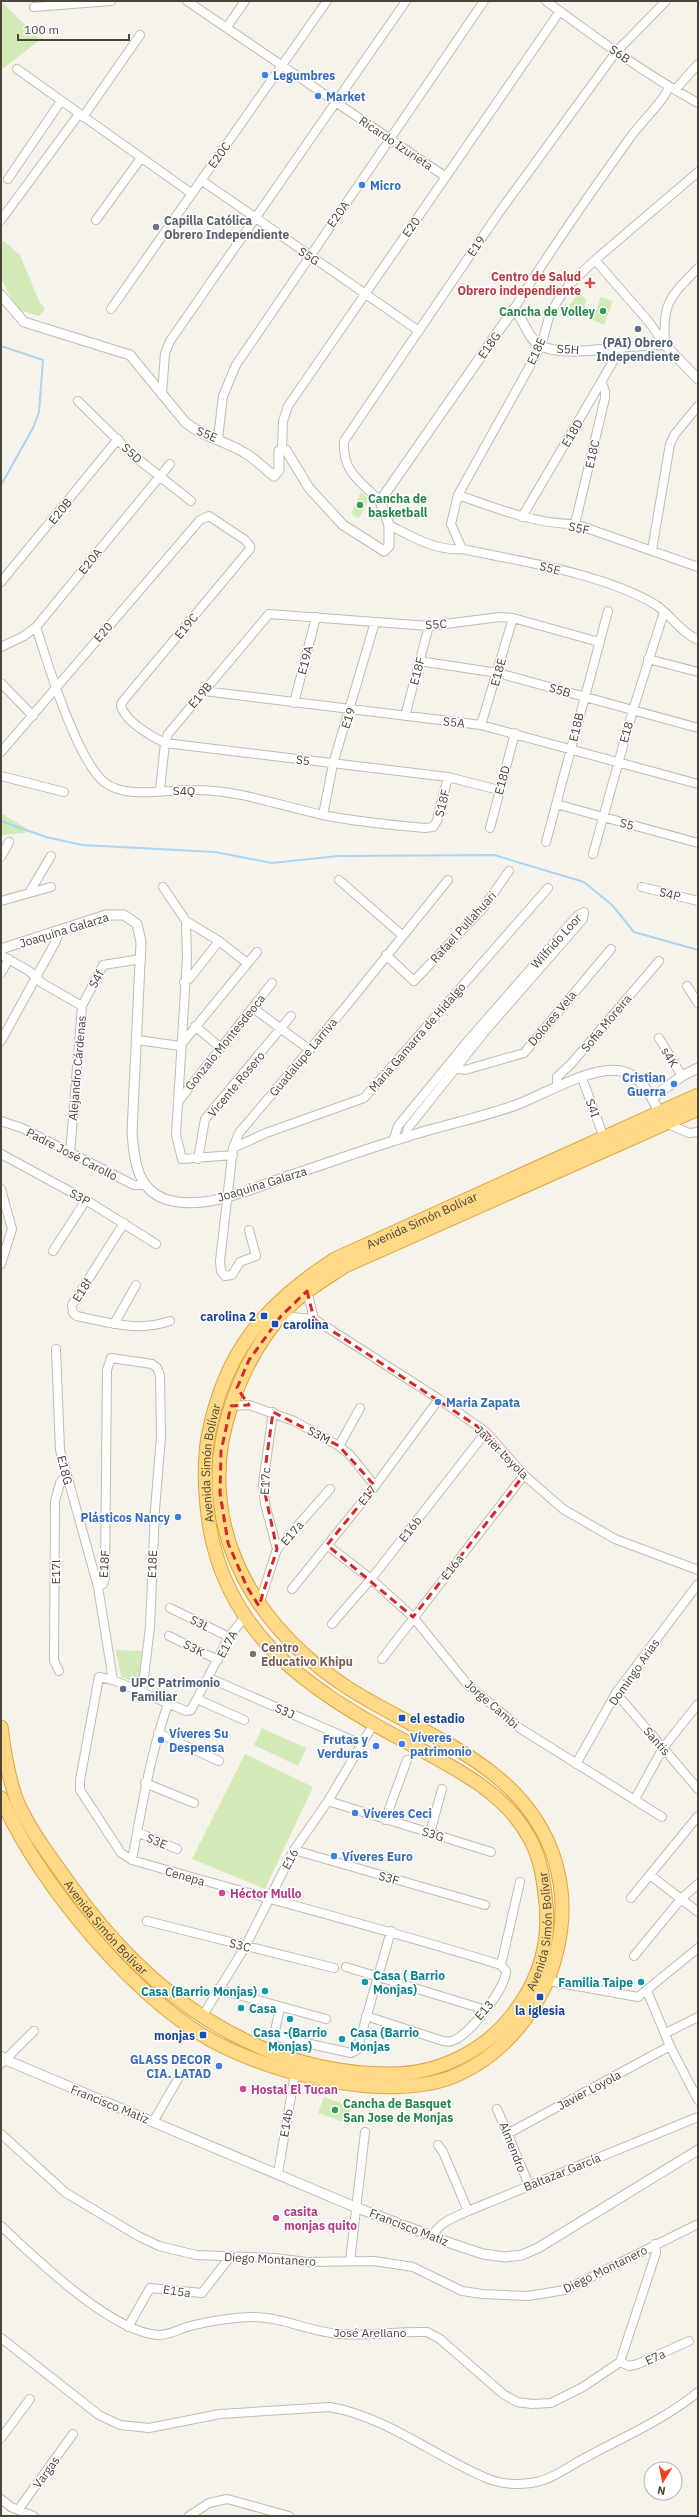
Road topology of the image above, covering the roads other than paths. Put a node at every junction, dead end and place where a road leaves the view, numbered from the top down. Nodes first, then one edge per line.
1 (111, 1) edge
2 (187, 1) edge
3 (245, 1) edge
4 (327, 1) edge
5 (406, 1) edge
6 (484, 1) edge
7 (546, 1) edge
8 (666, 1) edge
9 (34, 7) dead end
10 (560, 11) junction
11 (227, 27) junction
12 (140, 35) dead end
13 (616, 52) junction
14 (698, 64) edge
15 (282, 67) junction
16 (17, 69) dead end
17 (671, 88) junction
18 (61, 101) junction
19 (336, 103) junction
20 (698, 103) edge
21 (81, 115) junction
22 (391, 140) junction
23 (141, 158) junction
24 (698, 172) edge
25 (446, 177) junction
26 (8, 179) dead end
27 (201, 180) junction
28 (191, 194) junction
29 (256, 218) junction
30 (1, 220) edge
31 (96, 220) dead end
32 (309, 256) junction
33 (594, 260) junction
34 (698, 268) edge
35 (365, 293) junction
36 (1, 295) edge
37 (111, 308) dead end
38 (514, 309) junction
39 (419, 331) junction
40 (665, 345) junction
41 (541, 346) junction
42 (622, 348) junction
43 (698, 379) edge
44 (602, 384) junction
45 (162, 394) junction
46 (78, 401) dead end
47 (698, 406) edge
48 (218, 438) junction
49 (118, 439) junction
50 (282, 449) junction
51 (170, 464) dead end
52 (160, 476) junction
53 (458, 495) junction
54 (191, 501) dead end
55 (380, 501) junction
56 (209, 516) joint
57 (522, 517) junction
58 (575, 524) junction
59 (389, 525) junction
60 (462, 549) junction
61 (652, 550) junction
62 (698, 567) edge
63 (1, 582) edge
64 (608, 611) dead end
65 (664, 612) junction
66 (269, 614) joint
67 (316, 617) junction
68 (513, 618) junction
69 (375, 622) junction
70 (429, 626) junction
71 (36, 627) junction
72 (698, 640) edge
73 (599, 642) junction
74 (1, 647) edge
75 (648, 659) junction
76 (420, 661) junction
77 (698, 672) edge
78 (498, 673) junction
79 (1, 683) edge
80 (56, 688) junction
81 (204, 691) junction
82 (583, 697) junction
83 (294, 703) junction
84 (121, 705) joint
85 (351, 709) junction
86 (633, 710) junction
87 (33, 716) junction
88 (405, 716) junction
89 (481, 725) junction
90 (698, 728) edge
91 (515, 733) junction
92 (165, 743) junction
93 (571, 749) junction
94 (1, 752) edge
95 (618, 762) junction
96 (333, 764) junction
97 (1, 776) edge
98 (448, 777) junction
99 (698, 784) edge
100 (160, 790) junction
101 (499, 790) junction
102 (64, 792) dead end
103 (556, 804) junction
104 (323, 815) junction
105 (602, 817) junction
106 (433, 827) joint
107 (490, 828) dead end
108 (9, 842) dead end
109 (546, 842) dead end
110 (698, 843) edge
111 (593, 854) dead end
112 (51, 856) dead end
113 (1, 857) edge
114 (509, 871) dead end
115 (340, 880) dead end
116 (448, 880) dead end
117 (51, 886) dead end
118 (163, 887) dead end
119 (642, 887) dead end
120 (548, 888) dead end
121 (29, 893) junction
122 (698, 901) edge
123 (1, 902) edge
124 (186, 921) junction
125 (59, 931) junction
126 (402, 935) junction
127 (220, 941) junction
128 (1, 949) edge
129 (611, 949) dead end
130 (257, 952) dead end
131 (1, 955) edge
132 (386, 955) junction
133 (9, 959) junction
134 (141, 959) junction
135 (659, 961) dead end
136 (247, 963) junction
137 (1, 973) edge
138 (36, 978) junction
139 (184, 982) junction
140 (272, 983) dead end
141 (687, 986) dead end
142 (698, 1003) edge
143 (82, 1006) junction
144 (253, 1008) junction
145 (291, 1016) dead end
146 (195, 1026) junction
147 (280, 1029) junction
148 (659, 1038) dead end
149 (137, 1040) junction
150 (1, 1041) edge
151 (180, 1046) junction
152 (221, 1048) junction
153 (310, 1050) junction
154 (456, 1068) junction
155 (698, 1068) edge
156 (682, 1076) junction
157 (582, 1078) junction
158 (557, 1086) junction
159 (698, 1095) edge
160 (652, 1098) junction
161 (178, 1102) junction
162 (698, 1109) edge
163 (662, 1118) junction
164 (1, 1120) edge
165 (698, 1132) edge
166 (406, 1136) junction
167 (604, 1138) junction
168 (393, 1141) junction
169 (233, 1151) junction
170 (1, 1154) edge
171 (70, 1154) junction
172 (198, 1159) junction
173 (144, 1185) junction
174 (1, 1189) edge
175 (229, 1196) junction
176 (86, 1200) junction
177 (124, 1223) junction
178 (249, 1230) dead end
179 (156, 1244) dead end
180 (53, 1251) dead end
181 (1, 1264) edge
182 (136, 1285) dead end
183 (307, 1291) junction
184 (281, 1316) junction
185 (314, 1318) junction
186 (170, 1321) dead end
187 (114, 1324) junction
188 (56, 1349) dead end
189 (237, 1388) junction
190 (439, 1399) junction
191 (249, 1404) junction
192 (231, 1406) junction
193 (360, 1408) dead end
194 (273, 1412) junction
195 (486, 1432) junction
196 (339, 1446) junction
197 (107, 1468) joint
198 (66, 1475) junction
199 (524, 1475) junction
200 (375, 1486) junction
201 (330, 1489) dead end
202 (327, 1546) junction
203 (277, 1549) junction
204 (698, 1570) edge
205 (371, 1579) junction
206 (698, 1584) edge
207 (98, 1586) junction
208 (292, 1589) dead end
209 (259, 1606) junction
210 (170, 1608) dead end
211 (413, 1617) junction
212 (244, 1618) junction
213 (332, 1624) dead end
214 (169, 1636) dead end
215 (229, 1637) junction
216 (218, 1660) junction
217 (382, 1660) dead end
218 (58, 1671) dead end
219 (209, 1678) junction
220 (113, 1680) junction
221 (142, 1692) junction
222 (616, 1693) junction
223 (197, 1699) junction
224 (168, 1704) junction
225 (698, 1704) edge
226 (244, 1720) dead end
227 (373, 1725) junction
228 (1, 1727) edge
229 (158, 1733) junction
230 (361, 1744) junction
231 (663, 1748) junction
232 (407, 1760) dead end
233 (219, 1761) dead end
234 (576, 1764) junction
235 (145, 1783) junction
236 (442, 1789) dead end
237 (698, 1789) edge
238 (1, 1798) edge
239 (635, 1798) junction
240 (328, 1801) junction
241 (194, 1803) dead end
242 (698, 1816) edge
243 (662, 1817) dead end
244 (385, 1820) junction
245 (137, 1832) junction
246 (430, 1833) junction
247 (177, 1849) dead end
248 (294, 1850) junction
249 (491, 1852) dead end
250 (132, 1860) junction
251 (650, 1875) junction
252 (520, 1882) dead end
253 (698, 1884) edge
254 (631, 1898) dead end
255 (681, 1899) junction
256 (269, 1900) junction
257 (485, 1905) dead end
258 (698, 1912) edge
259 (147, 1921) dead end
260 (391, 1931) junction
261 (245, 1947) junction
262 (698, 1948) edge
263 (634, 1956) dead end
264 (346, 1967) dead end
265 (334, 1968) dead end
266 (503, 1968) junction
267 (378, 1975) junction
268 (550, 1980) junction
269 (217, 1989) junction
270 (647, 1991) junction
271 (280, 2007) junction
272 (486, 2010) junction
273 (366, 2016) junction
274 (202, 2017) junction
275 (698, 2018) edge
276 (326, 2019) dead end
277 (34, 2030) dead end
278 (666, 2033) junction
279 (274, 2036) junction
280 (670, 2046) junction
281 (270, 2052) junction
282 (2, 2060) edge
283 (295, 2073) junction
284 (178, 2079) dead end
285 (698, 2100) edge
286 (497, 2109) dead end
287 (698, 2117) edge
288 (153, 2122) junction
289 (365, 2132) dead end
290 (509, 2133) junction
291 (1, 2134) edge
292 (438, 2145) dead end
293 (698, 2150) edge
294 (278, 2173) junction
295 (529, 2185) junction
296 (355, 2207) junction
297 (468, 2211) junction
298 (698, 2224) edge
299 (1, 2226) edge
300 (433, 2235) junction
301 (655, 2244) junction
302 (230, 2257) junction
303 (350, 2261) junction
304 (128, 2327) junction
305 (1, 2338) edge
306 (689, 2342) dead end
307 (620, 2362) junction
308 (698, 2392) edge
309 (30, 2399) dead end
310 (73, 2434) dead end
311 (1, 2438) edge
312 (1, 2499) edge
313 (18, 2510) junction
314 (33, 2516) edge
315 (189, 2516) edge
316 (289, 2516) edge

1 - 9 street
2 - 11 street, Ricardo Izurieta
3 - 11 street
4 - 15 street, E20C
5 - 19 street
6 - 22 street, E20A
7 - 10 street, S6B
8 - 13 street, E19
10 - 13 street, S6B
10 - 25 street, E20
11 - 15 street, Ricardo Izurieta
12 - 21 street
13 - 17 street, S6B
13 - 39 street, E19
14 - 17 street, E18G
15 - 19 street, Ricardo Izurieta
15 - 27 street, E20C
16 - 18 street
17 - 20 street, S6B
17 - 38 street, E18G
18 - 21 street
18 - 26 street
19 - 22 street, Ricardo Izurieta
19 - 29 street
21 - 23 street
21 - 30 street
22 - 25 street, Ricardo Izurieta
22 - 32 street, E20A
23 - 28 street
23 - 31 street
24 - 33 street, E18E
25 - 35 street, E20
27 - 28 street, E20C
27 - 29 street, S5G
28 - 37 street, E20C
29 - 32 street, S5G
29 - 45 street
32 - 35 street, S5G
32 - 48 street, E20A
33 - 40 street
33 - 41 street, E18E
34 - 40 street
35 - 39 street, S5G
35 - 50 street, E20
36 - 45 street, S5E
38 - 41 street, S5H
38 - 55 street, E18G
39 - 55 street, E19
40 - 42 street, S5H
40 - 43 street
41 - 42 street, S5H
41 - 53 street, E18E
42 - 44 street, E18D
44 - 57 street, E18D
44 - 58 street, E18C
45 - 48 street, S5E
46 - 49 street, S5D
47 - 61 street
48 - 50 street, S5E
49 - 52 street, S5D
49 - 63 street, E20B
50 - 59 street
51 - 52 street, E20A
52 - 54 street, S5D
52 - 71 street, E20A
53 - 57 street, S5F
53 - 60 street, E18E
55 - 59 street
56 - 80 street, E20
56 - 84 street, E19C
57 - 58 street, S5F
58 - 61 street, S5F
59 - 60 street, S5E
60 - 65 street, S5E
61 - 62 street, S5F
64 - 73 street, E18B
65 - 72 street, S5E
65 - 75 street, E18
66 - 67 street, S5C
66 - 81 street, E19B
67 - 69 street, S5C
67 - 83 street, E19A
68 - 70 street, S5C
68 - 73 street, S5C
68 - 78 street, E18E
69 - 70 street, S5C
69 - 85 street, E19
70 - 76 street, E18F
71 - 74 street, E20A
71 - 80 street, S4Q
73 - 82 street, E18B
75 - 77 street
75 - 86 street, E18
76 - 78 street, S5B
76 - 88 street, E18F
78 - 82 street, S5B
78 - 89 street, E18E
79 - 87 street
80 - 87 street, E20
80 - 100 street, S4Q
81 - 83 street, S5A
81 - 92 street, E19B
82 - 86 street, S5B
82 - 93 street, E18B
83 - 85 street, S5A
84 - 92 street, S5
85 - 88 street, S5A
85 - 96 street, E19
86 - 90 street, S5B
86 - 95 street, E18
87 - 94 street, E20
88 - 89 street, S5A
89 - 91 street, S5A
91 - 93 street, S5A
91 - 101 street, E18D
92 - 96 street, S5
92 - 100 street, E19B
93 - 95 street, S5A
93 - 103 street, E18B
95 - 99 street, S5A
95 - 105 street, E18
96 - 98 street, S5
96 - 104 street, E19
97 - 102 street
98 - 101 street, S5
98 - 106 street, S18F
100 - 104 street, S4Q
101 - 107 street, E18D
103 - 105 street, S5
103 - 109 street, E18B
104 - 106 street, S4Q
105 - 110 street, S5
105 - 111 street, E18
108 - 113 street
112 - 121 street
114 - 132 street, Rafael Pullahuari
115 - 126 street
116 - 126 street, Guadalupe Larriva
117 - 121 street
118 - 124 street
119 - 122 street, S4P
120 - 169 street, Maria Gamarra de Hidalgo
121 - 123 street
124 - 127 street
124 - 139 street, Maria Gamarra de Hidalgo
125 - 128 street, Joaquina Galarza
125 - 134 street, Joaquina Galarza
125 - 138 street
126 - 132 street, Guadalupe Larriva
127 - 136 street
127 - 139 street
129 - 154 street, Dolores Vela
130 - 136 street
131 - 133 street, Alejandro Cárdenas
132 - 153 street, Guadalupe Larriva
133 - 137 street
133 - 138 street, Alejandro Cárdenas
134 - 143 street, S4f
134 - 149 street, Joaquina Galarza
135 - 158 street, Sofia Moreira
136 - 146 street
138 - 143 street, Alejandro Cárdenas
138 - 150 street
139 - 151 street, Maria Gamarra de Hidalgo
140 - 144 street, Gonzalo Montesdeoca
141 - 142 street
143 - 171 street, Alejandro Cárdenas
144 - 147 street
144 - 152 street, Gonzalo Montesdeoca
145 - 147 street, Vicente Rosero
146 - 151 street
146 - 152 street
147 - 153 street
147 - 172 street, Vicente Rosero
148 - 156 street, s4K
149 - 151 street
149 - 173 street, Joaquina Galarza
151 - 161 street, Maria Gamarra de Hidalgo
152 - 161 street, Gonzalo Montesdeoca
153 - 169 street, Guadalupe Larriva
154 - 166 street, Wilfrido Loor
154 - 168 street, Wilfrido Loor
155 - 156 street
156 - 160 street
157 - 158 street, Joaquina Galarza
157 - 160 street, Joaquina Galarza
157 - 167 street, S4I
158 - 166 street, Joaquina Galarza
159 - 163 highway, Avenida Simón Bolívar
160 - 163 street, Joaquina Galarza
161 - 172 street, Maria Gamarra de Hidalgo
162 - 163 highway, Avenida Simón Bolívar
163 - 165 street
163 - 167 highway, Avenida Simón Bolívar
163 - 183 highway, Avenida Simón Bolívar
164 - 171 street, Padre José Carollo
166 - 168 street, Joaquina Galarza
167 - 212 highway, Avenida Simón Bolívar
168 - 175 street, Joaquina Galarza
169 - 172 street, Maria Gamarra de Hidalgo
169 - 175 street, Guadalupe Larriva
170 - 176 street, S3P
171 - 173 street, Padre José Carollo
173 - 175 street, Joaquina Galarza
174 - 181 street
175 - 178 street, Guadalupe Larriva
176 - 177 street, S3P
176 - 180 street
177 - 179 street, S3P
177 - 187 street, E18f
182 - 187 street
183 - 184 highway, Avenida Simón Bolívar
183 - 185 street
184 - 185 street, Javier Loyola
184 - 189 highway, Avenida Simón Bolívar
185 - 190 street, Javier Loyola
186 - 187 street, E18f
188 - 198 street, E18G
189 - 191 street
189 - 192 highway, Avenida Simón Bolívar
190 - 195 street, Javier Loyola
190 - 200 street, E17
191 - 192 street, S3M
191 - 194 street, S3M
192 - 209 highway, Avenida Simón Bolívar
193 - 196 street
194 - 196 street, S3M
194 - 203 street, E17c
195 - 199 street, Javier Loyola
195 - 205 street, E16b
196 - 200 street, S3M
197 - 207 street, E18F
197 - 221 street, E18E
198 - 207 street, E18G
198 - 218 street, E17l
199 - 204 street, Javier Loyola
199 - 211 street, E16a
200 - 202 street, E17
201 - 203 street, E17a
202 - 205 street, Jorge Cambi
202 - 208 street, E17
203 - 209 street, E17a
205 - 211 street, Jorge Cambi
205 - 213 street, E16b
206 - 222 street, Domingo Arias
207 - 220 street, E18F
209 - 268 highway, Avenida Simón Bolívar
210 - 215 street, S3L
211 - 217 street, E16a
211 - 234 street, Jorge Cambi
212 - 215 street, E17A
212 - 227 highway, Avenida Simón Bolívar
214 - 216 street, S3K
215 - 216 street, E17A
216 - 219 street, E17A
219 - 223 street, E17A
219 - 230 street, S3J
220 - 221 street
220 - 250 street
221 - 224 street
222 - 231 street, Santis
222 - 234 street, Domingo Arias
223 - 224 street, E17A
223 - 226 street
224 - 229 street
225 - 231 street
227 - 230 street, E16
227 - 281 highway, Avenida Simón Bolívar
228 - 274 highway, Avenida Simón Bolívar
229 - 233 street
229 - 235 street
230 - 240 street, E16
231 - 237 street, Santis
231 - 239 street
232 - 244 street
234 - 239 street, Jorge Cambi
235 - 241 street
235 - 245 street
236 - 246 street
238 - 283 highway, Avenida Simón Bolívar
239 - 243 street, Jorge Cambi
240 - 244 street, S3G
240 - 248 street, E16
242 - 251 street
244 - 246 street, S3G
245 - 247 street, S3E
245 - 250 street
246 - 249 street, S3G
248 - 256 street, E16
248 - 257 street, S3F
250 - 256 street, Cenepa
251 - 254 street
251 - 255 street
252 - 266 street, E13
253 - 255 street
255 - 258 street
255 - 263 street
256 - 260 street, Cenepa
256 - 261 street, E16
259 - 261 street, S3C
260 - 266 street, Cenepa
260 - 267 street
261 - 265 street, S3C
261 - 269 street, E16
262 - 270 street
264 - 267 street
266 - 272 street, E13
267 - 272 street
267 - 273 street
268 - 270 street
268 - 283 highway, Avenida Simón Bolívar
269 - 271 street
269 - 274 street, E16
270 - 278 street
271 - 276 street
271 - 279 street
272 - 273 street, E13
273 - 279 street
274 - 281 highway, Avenida Simón Bolívar
275 - 278 street
277 - 282 street
278 - 280 street
279 - 281 street
280 - 285 street
280 - 290 street, Javier Loyola
282 - 288 street, Francisco Matiz
283 - 294 street, E14b
284 - 288 street
286 - 290 street, Almendro
287 - 295 street, Baltazar García
288 - 294 street, Francisco Matiz
289 - 296 street
290 - 295 street, Almendro
291 - 302 street, Diego Montanero
292 - 297 street
293 - 300 street, Francisco Matiz
294 - 296 street, Francisco Matiz
295 - 297 street, Baltazar García
296 - 300 street, Francisco Matiz
296 - 303 street
297 - 300 street, Baltazar García
298 - 301 street, Diego Montanero
299 - 304 street, José Arellano
301 - 303 street, Diego Montanero
301 - 307 street
302 - 303 street, Diego Montanero
302 - 304 street, E15a
304 - 307 street, José Arellano
305 - 308 street
306 - 307 street, E7a
309 - 311 street
310 - 313 street, Vargas
312 - 313 street
313 - 314 street
315 - 316 street

